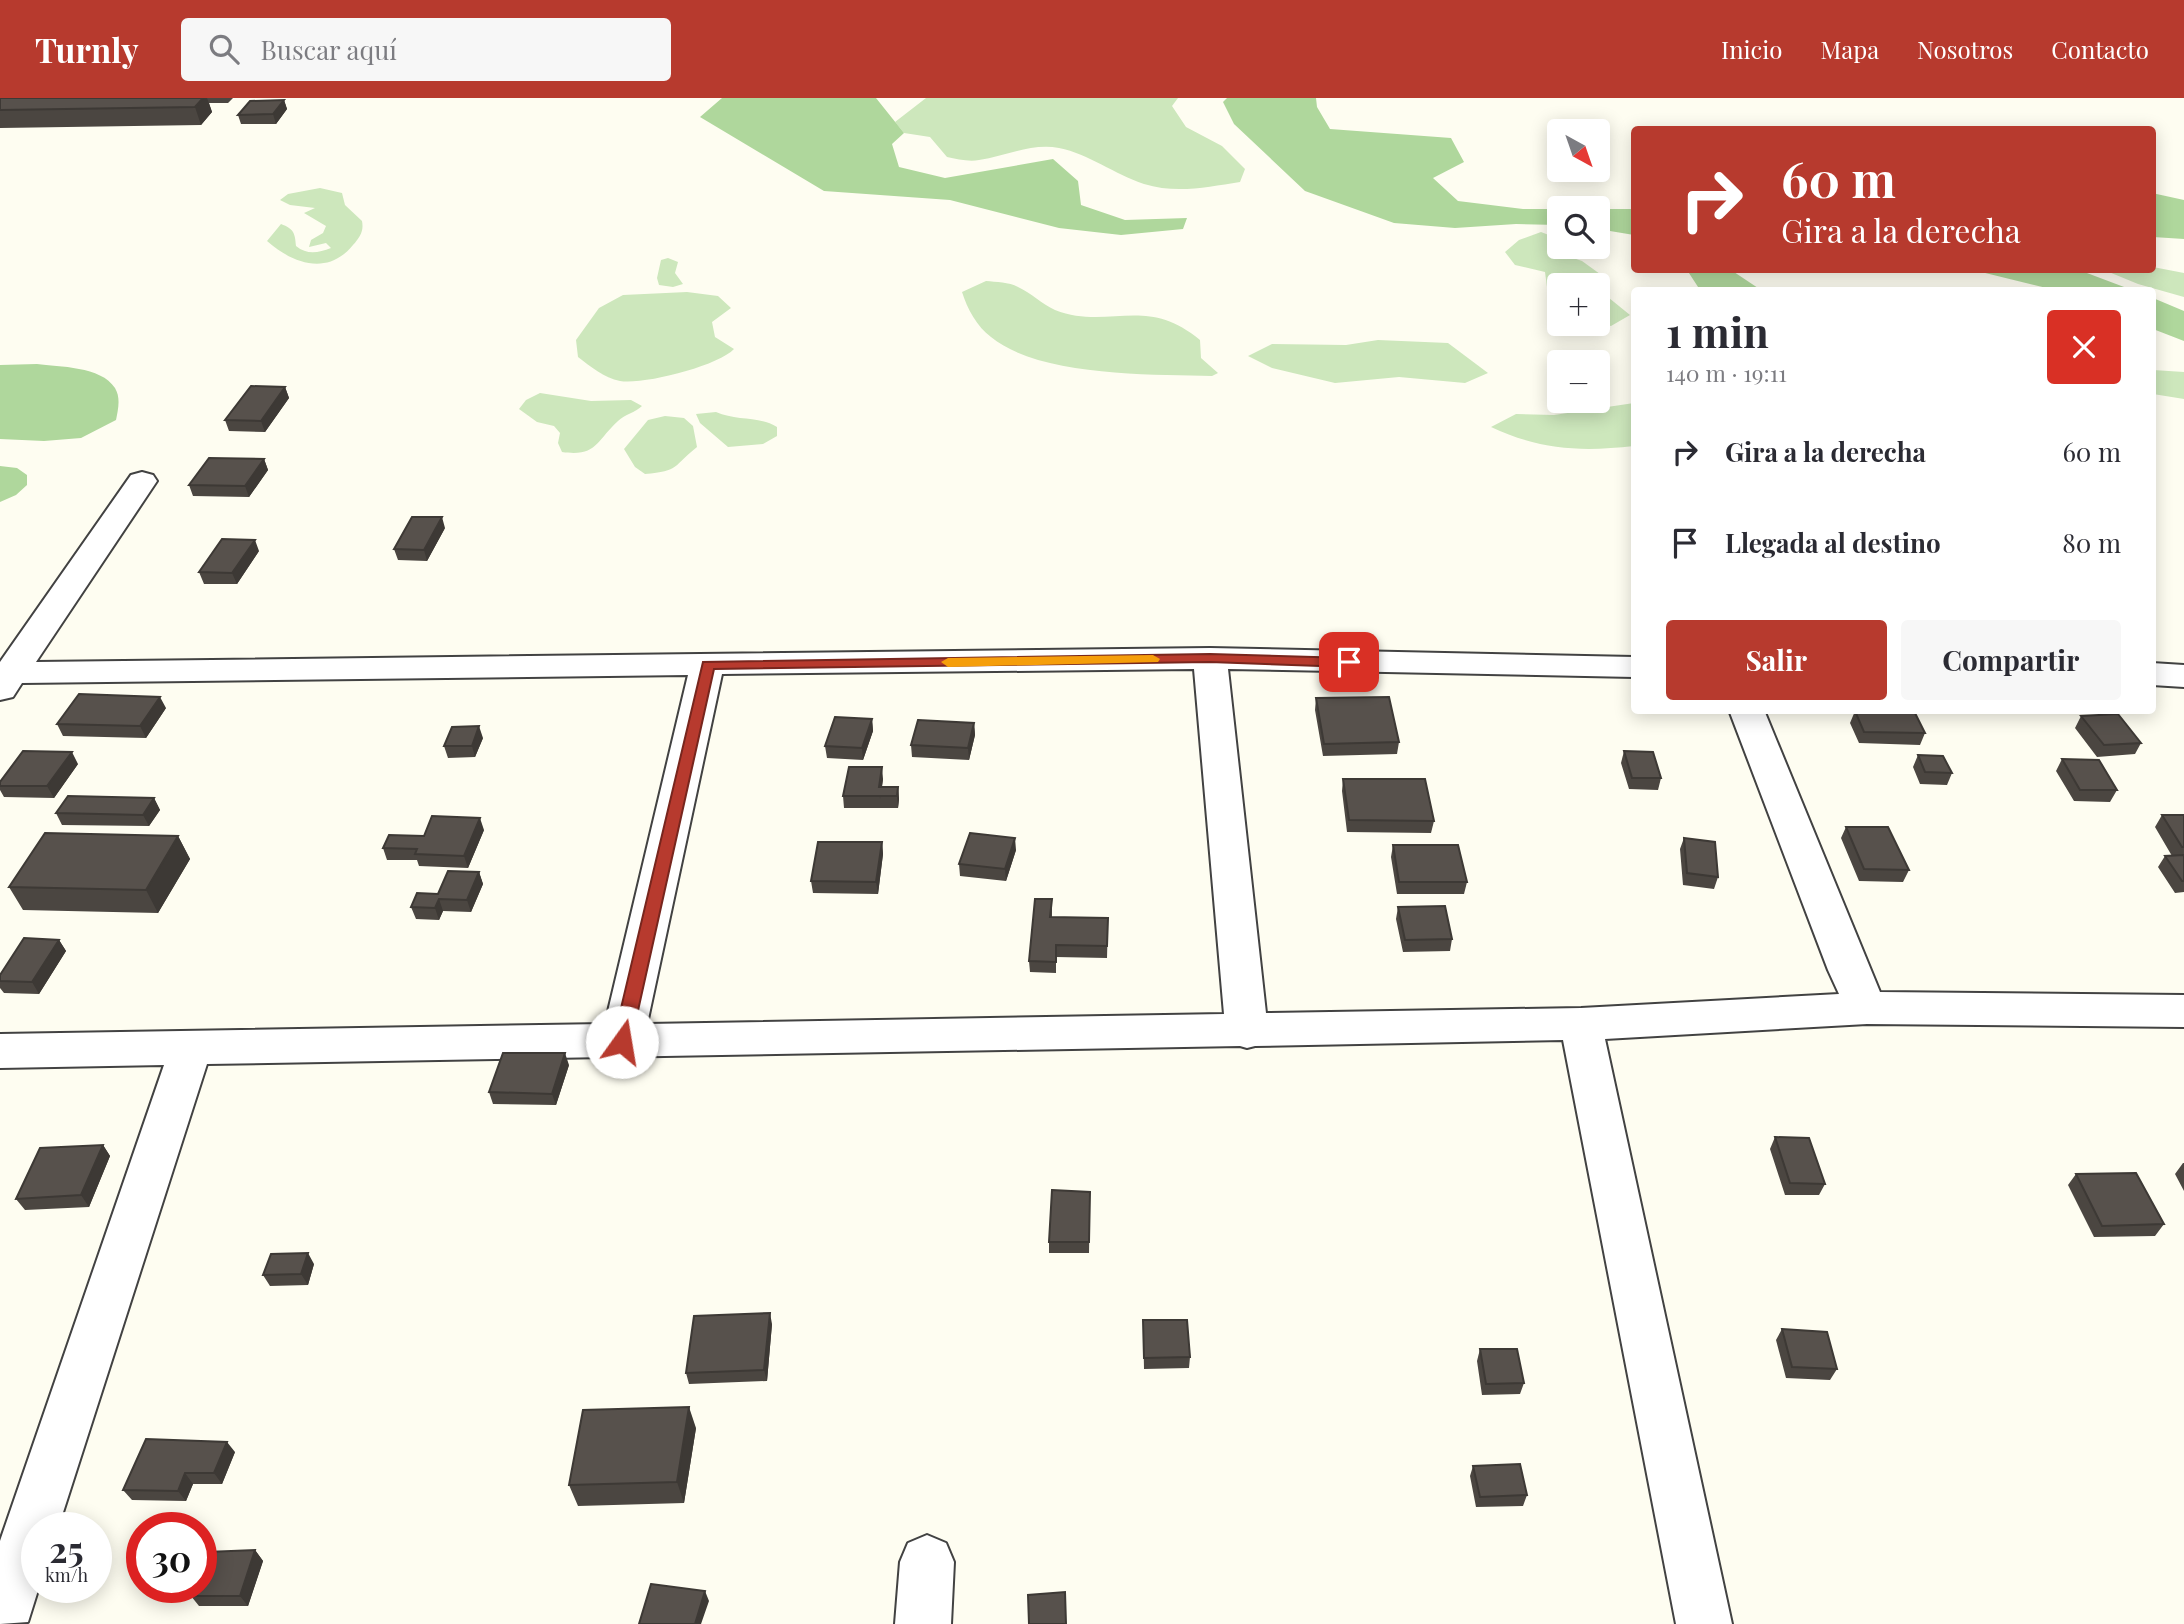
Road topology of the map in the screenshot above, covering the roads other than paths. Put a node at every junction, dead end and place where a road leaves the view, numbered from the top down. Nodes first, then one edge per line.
1 (142, 481) dead end
2 (1210, 658) junction
3 (708, 665) junction
4 (1631, 667) edge
5 (2156, 674) edge
6 (2184, 676) edge
7 (4, 679) edge
8 (1748, 714) edge
9 (1867, 1008) junction
10 (2184, 1011) edge
11 (1581, 1024) junction
12 (1247, 1032) junction
13 (622, 1042) junction
14 (190, 1050) junction
15 (0, 1051) edge
16 (927, 1562) dead end
17 (0, 1622) edge
18 (923, 1624) edge
19 (1704, 1624) edge

1 - 7 street
2 - 3 street
2 - 4 street
2 - 12 street
3 - 7 street
3 - 13 street
5 - 6 street
8 - 9 street
9 - 10 street
9 - 11 street
11 - 12 street
11 - 19 street
12 - 13 street
13 - 14 street
14 - 15 street
14 - 17 street
16 - 18 street

